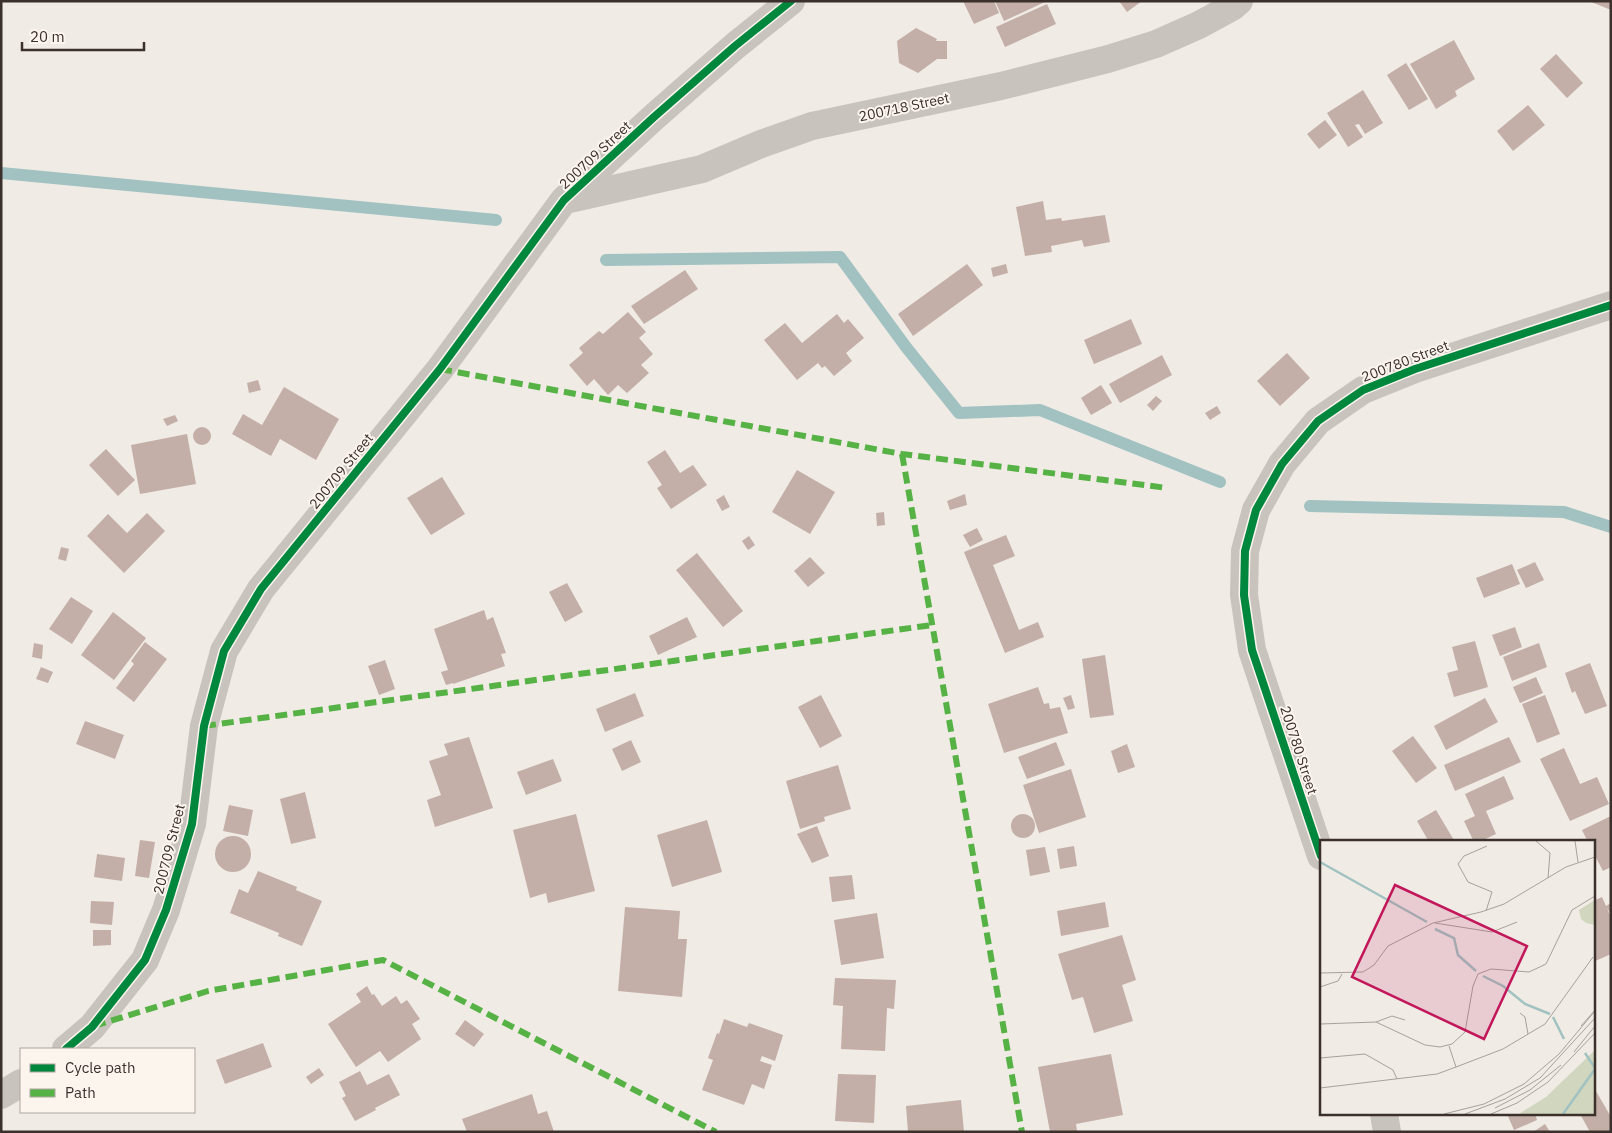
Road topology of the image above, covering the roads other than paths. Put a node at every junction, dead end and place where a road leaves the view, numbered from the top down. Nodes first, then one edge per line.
1 (791, 1) edge
2 (1239, 1) edge
3 (564, 200) junction
4 (1611, 305) edge
5 (1320, 853) edge
6 (67, 1048) edge
7 (20, 1084) edge
8 (1, 1095) edge
9 (1384, 1116) edge
10 (1387, 1132) edge

1 - 3 street, 200709 Street
2 - 3 street, 200718 Street
3 - 6 street, 200709 Street
4 - 5 street, 200780 Street
7 - 8 street
9 - 10 street

